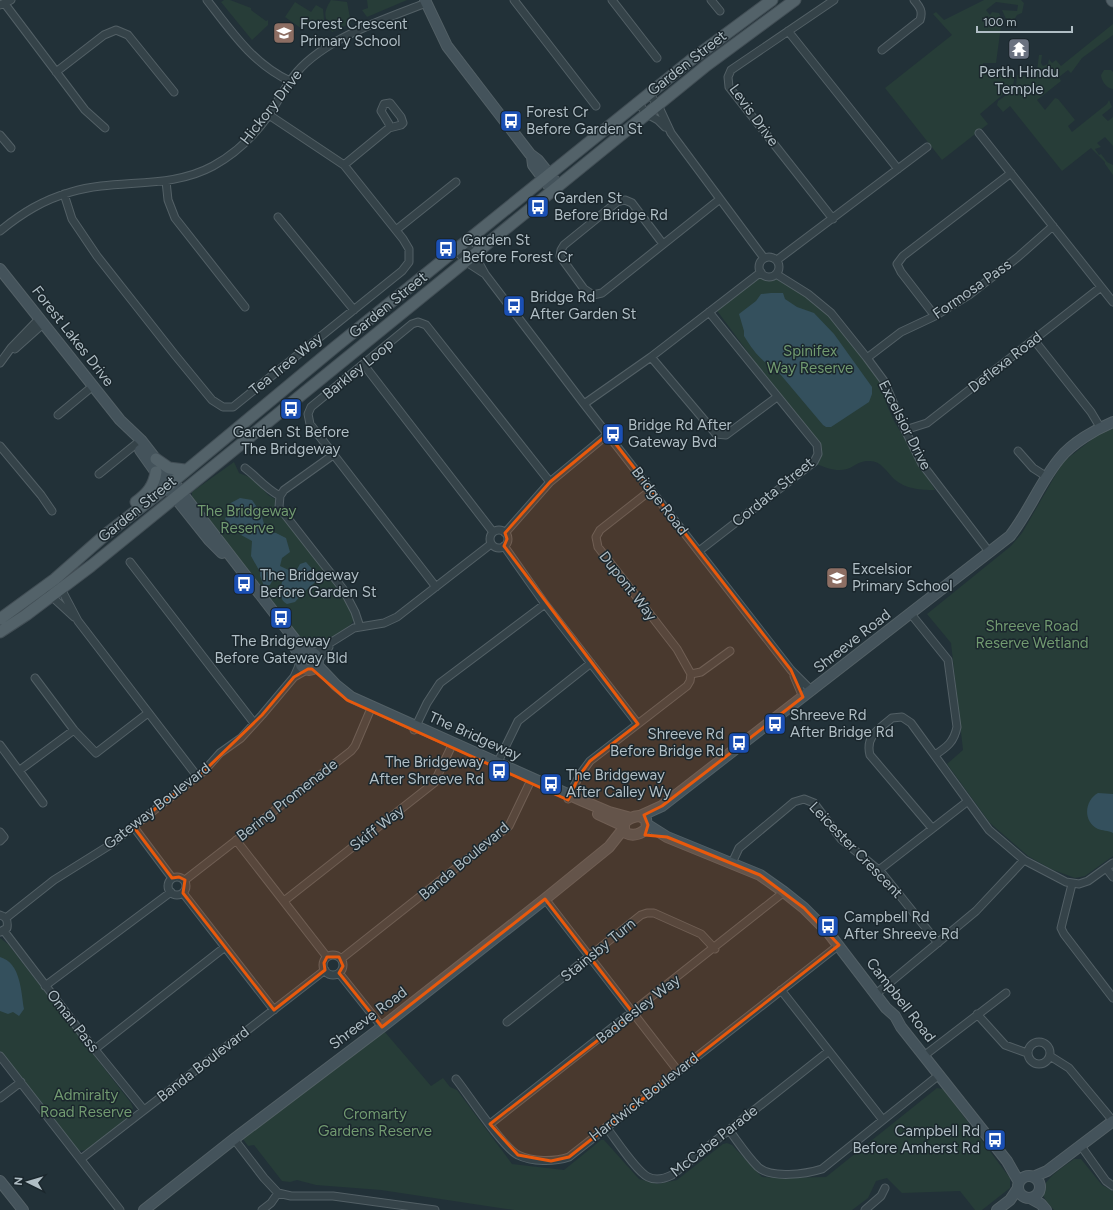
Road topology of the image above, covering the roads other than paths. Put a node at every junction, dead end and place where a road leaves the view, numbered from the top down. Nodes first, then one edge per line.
1 (206, 0) edge
2 (514, 0) edge
3 (612, 0) edge
4 (711, 0) edge
5 (772, 0) edge
6 (795, 0) edge
7 (834, 0) edge
8 (914, 0) edge
9 (426, 1) edge
10 (6, 3) edge
11 (720, 11) dead end
12 (788, 31) junction
13 (882, 50) dead end
14 (657, 58) dead end
15 (56, 72) junction
16 (290, 81) junction
17 (174, 92) dead end
18 (649, 94) junction
19 (638, 103) junction
20 (658, 105) junction
21 (596, 106) dead end
22 (647, 114) junction
23 (269, 115) junction
24 (105, 128) dead end
25 (389, 128) dead end
26 (671, 133) junction
27 (979, 133) dead end
28 (0, 135) edge
29 (927, 147) dead end
30 (11, 148) dead end
31 (344, 165) junction
32 (898, 169) junction
33 (1011, 173) junction
34 (547, 177) junction
35 (166, 181) junction
36 (456, 182) dead end
37 (555, 188) junction
38 (64, 194) junction
39 (720, 199) junction
40 (278, 217) dead end
41 (833, 219) junction
42 (1053, 226) junction
43 (396, 230) junction
44 (0, 231) edge
45 (663, 244) junction
46 (461, 247) junction
47 (470, 257) junction
48 (764, 258) junction
49 (777, 260) junction
50 (0, 269) edge
51 (761, 272) junction
52 (485, 274) junction
53 (776, 274) junction
54 (1101, 287) junction
55 (1113, 302) edge
56 (245, 307) dead end
57 (354, 310) junction
58 (709, 312) junction
59 (935, 316) junction
60 (41, 321) junction
61 (1034, 340) junction
62 (651, 357) junction
63 (868, 358) junction
64 (0, 363) edge
65 (364, 365) junction
66 (93, 386) junction
67 (777, 397) junction
68 (584, 404) junction
69 (58, 415) dead end
70 (1113, 422) edge
71 (1100, 427) junction
72 (905, 430) junction
73 (608, 434) junction
74 (138, 442) junction
75 (0, 446) edge
76 (1018, 451) dead end
77 (333, 455) junction
78 (156, 459) junction
79 (245, 468) dead end
80 (185, 470) junction
81 (156, 472) junction
82 (99, 474) dead end
83 (1047, 477) junction
84 (550, 482) junction
85 (170, 484) junction
86 (651, 490) junction
87 (178, 494) junction
88 (280, 496) junction
89 (52, 511) dead end
90 (493, 532) junction
91 (506, 533) junction
92 (105, 535) junction
93 (491, 544) junction
94 (504, 546) junction
95 (699, 551) junction
96 (990, 553) junction
97 (130, 562) dead end
98 (58, 584) junction
99 (436, 588) junction
100 (47, 592) junction
101 (545, 604) junction
102 (911, 614) junction
103 (0, 619) edge
104 (78, 621) junction
105 (360, 627) junction
106 (0, 632) edge
107 (730, 651) dead end
108 (310, 661) junction
109 (591, 663) junction
110 (791, 670) junction
111 (691, 674) junction
112 (294, 677) junction
113 (35, 678) dead end
114 (812, 691) junction
115 (804, 697) junction
116 (371, 708) junction
117 (148, 713) junction
118 (254, 723) junction
119 (638, 724) junction
120 (415, 728) junction
121 (74, 730) junction
122 (0, 745) edge
123 (452, 745) junction
124 (935, 755) junction
125 (496, 765) junction
126 (20, 770) junction
127 (197, 776) junction
128 (531, 780) junction
129 (569, 797) junction
130 (968, 801) junction
131 (43, 803) dead end
132 (642, 820) junction
133 (133, 826) junction
134 (932, 828) junction
135 (629, 830) junction
136 (0, 832) edge
137 (667, 837) junction
138 (236, 840) junction
139 (0, 841) edge
140 (1024, 860) junction
141 (732, 863) junction
142 (1113, 863) edge
143 (1106, 868) junction
144 (879, 870) junction
145 (1113, 877) edge
146 (172, 878) junction
147 (185, 880) junction
148 (1072, 884) junction
149 (171, 892) junction
150 (784, 892) junction
151 (183, 893) junction
152 (545, 898) junction
153 (284, 901) junction
154 (3, 917) edge
155 (2, 932) edge
156 (938, 943) junction
157 (839, 945) junction
158 (225, 946) junction
159 (715, 948) junction
160 (328, 957) junction
161 (590, 957) junction
162 (341, 959) junction
163 (325, 970) junction
164 (339, 973) junction
165 (45, 986) junction
166 (781, 990) junction
167 (1006, 993) dead end
168 (876, 994) junction
169 (1113, 998) edge
170 (274, 1010) junction
171 (633, 1013) junction
172 (977, 1014) junction
173 (507, 1022) dead end
174 (382, 1027) junction
175 (94, 1049) junction
176 (829, 1051) junction
177 (1027, 1054) junction
178 (925, 1055) junction
179 (0, 1056) edge
180 (1050, 1056) junction
181 (678, 1071) junction
182 (939, 1075) junction
183 (456, 1079) dead end
184 (21, 1082) junction
185 (0, 1098) edge
186 (144, 1110) junction
187 (884, 1120) junction
188 (1113, 1121) edge
189 (490, 1124) junction
190 (606, 1127) junction
191 (729, 1130) junction
192 (234, 1139) junction
193 (1081, 1146) junction
194 (81, 1159) junction
195 (0, 1181) edge
196 (1113, 1186) edge
197 (1029, 1187) junction
198 (885, 1188) dead end
199 (278, 1193) junction
200 (375, 1201) junction
201 (1044, 1207) edge
202 (23, 1210) edge
203 (120, 1210) edge
204 (144, 1210) edge
205 (262, 1210) edge
206 (374, 1210) edge
207 (435, 1210) edge
208 (864, 1210) edge
209 (997, 1210) edge

1 - 16 street
2 - 21 street
3 - 14 street
4 - 11 street
5 - 18 main road, Garden Street
6 - 20 main road, Garden Street
7 - 12 street, Levis Drive
8 - 13 street
9 - 16 street, Hickory Drive
9 - 34 street
10 - 15 street
12 - 32 street
12 - 41 street, Levis Drive
15 - 17 street
15 - 24 street
16 - 23 street, Hickory Drive
18 - 19 main road, Garden Street
18 - 20 street
19 - 22 street
19 - 34 main road, Garden Street
20 - 22 main road, Garden Street
20 - 26 street
22 - 26 street
22 - 37 main road, Garden Street
23 - 31 street, Tea Tree Way
23 - 35 street, Hickory Drive
25 - 31 street
26 - 39 street
27 - 33 street
28 - 30 street
29 - 32 street
31 - 43 street, Tea Tree Way
32 - 41 street
33 - 42 street
33 - 59 street
34 - 37 street
34 - 46 main road, Garden Street
35 - 38 street, Hickory Drive
35 - 56 street
36 - 43 street
37 - 47 main road, Garden Street
38 - 44 street, Hickory Drive
38 - 57 street, Tea Tree Way
39 - 45 street
39 - 48 street
40 - 57 street
41 - 49 street
42 - 54 street
42 - 59 street, Formosa Pass
43 - 57 street, Tea Tree Way
45 - 45 street
46 - 47 street, Bridge Road
46 - 47 street, Bridge Road
46 - 80 main road, Garden Street
47 - 52 street, Bridge Road
47 - 52 street, Bridge Road
47 - 87 main road, Garden Street
48 - 49 street
48 - 51 street
49 - 53 street
50 - 60 street, Forest Lakes Drive
51 - 53 street
51 - 58 street
52 - 68 street, Bridge Road
53 - 63 street, Excelsior Drive
54 - 55 street
54 - 61 street, Deflexa Road
58 - 62 street
58 - 67 street, Cordata Street
59 - 63 street, Formosa Pass
60 - 64 street
60 - 66 street, Forest Lakes Drive
61 - 71 street
61 - 72 street, Deflexa Road
62 - 67 street
62 - 68 street
63 - 72 street, Excelsior Drive
65 - 77 street, Barkley Loop
65 - 84 street, Barkley Loop
65 - 90 street
66 - 69 street
66 - 74 street, Forest Lakes Drive
67 - 95 street, Cordata Street
68 - 73 street, Bridge Road
70 - 71 street, Shreeve Road
71 - 83 street, Shreeve Road
72 - 96 street, Excelsior Drive
73 - 84 street
73 - 86 street, Bridge Road
74 - 78 street, Forest Lakes Drive
74 - 81 street, Forest Lakes Drive
74 - 82 street
75 - 89 street
76 - 83 street
77 - 88 street
77 - 99 street, Barkley Loop
78 - 80 main road
78 - 85 street, Forest Lakes Drive
79 - 88 street
80 - 85 main road, Garden Street
81 - 85 street, Forest Lakes Drive
81 - 92 main road
83 - 96 street, Shreeve Road
84 - 91 street
85 - 87 street, The Bridgeway
85 - 92 main road, Garden Street
86 - 95 street, Bridge Road
86 - 111 street, Dupont Way
87 - 98 main road, Garden Street
87 - 108 street, The Bridgeway
88 - 105 street
90 - 91 street
90 - 93 street
91 - 94 street
92 - 98 main road, Garden Street
93 - 94 street
93 - 99 street, Gateway Boulevard
94 - 101 street
95 - 110 street, Bridge Road
96 - 102 street, Shreeve Road
97 - 118 street
98 - 100 main road, Garden Street
98 - 104 street
99 - 105 street, Gateway Boulevard
100 - 103 main road, Garden Street
100 - 104 street
100 - 106 main road, Garden Street
101 - 109 street
101 - 120 street
102 - 114 street, Shreeve Road
102 - 124 street
104 - 117 street
105 - 108 street, Gateway Boulevard
107 - 111 street
108 - 112 street, Gateway Boulevard
108 - 112 street, Gateway Boulevard
108 - 116 street, The Bridgeway
109 - 119 street
109 - 125 street
110 - 114 street, Bridge Road
110 - 115 street, Bridge Road
111 - 119 street
112 - 118 street, Gateway Boulevard
113 - 121 street
114 - 115 street, Shreeve Road
115 - 132 street, Shreeve Road
116 - 120 street, The Bridgeway
116 - 138 street, Bering Promenade
117 - 121 street
117 - 127 street
118 - 127 street, Gateway Boulevard
119 - 129 street
120 - 123 street, The Bridgeway
121 - 126 street
122 - 126 street
123 - 125 street, The Bridgeway
123 - 153 street, Skiff Way
124 - 130 street
124 - 134 street
125 - 128 street, The Bridgeway
126 - 131 street
127 - 133 street, Gateway Boulevard
128 - 129 street, The Bridgeway
128 - 162 street, Banda Boulevard
129 - 132 street, The Bridgeway
129 - 135 street, The Bridgeway
130 - 134 street
130 - 140 street
132 - 135 street, Shreeve Road
132 - 135 street, Shreeve Road
132 - 137 street, Campbell Road
133 - 146 street
133 - 154 street, Gateway Boulevard
134 - 144 street
135 - 137 street, Campbell Road
135 - 152 street, Shreeve Road
136 - 139 street
137 - 141 street, Campbell Road
138 - 147 street, Bering Promenade
138 - 153 street
140 - 148 street
140 - 156 street
141 - 144 street, Leicester Crescent
141 - 150 street, Campbell Road
142 - 143 street
143 - 145 street
143 - 148 street
144 - 156 street, Leicester Crescent
146 - 147 street
146 - 149 street
147 - 151 street
148 - 169 street
149 - 151 street
149 - 165 street
150 - 157 street, Campbell Road
150 - 159 street, Baddesley Way
151 - 158 street
152 - 161 street
152 - 174 street, Shreeve Road
153 - 160 street
154 - 155 street
155 - 165 street, Oman Pass
156 - 168 street
157 - 166 street, Hardwick Boulevard
157 - 168 street, Campbell Road
158 - 170 street
158 - 175 street
159 - 161 street, Stainsby Turn
159 - 171 street, Baddesley Way
160 - 162 street
160 - 163 street
161 - 171 street
161 - 173 street, Stainsby Turn
162 - 164 street
163 - 164 street
163 - 170 street, Banda Boulevard
164 - 174 street
165 - 175 street, Oman Pass
166 - 176 street
166 - 181 street, Hardwick Boulevard
167 - 172 street
168 - 178 street, Campbell Road
170 - 186 street, Banda Boulevard
171 - 181 street
171 - 189 street, Baddesley Way
172 - 177 street
172 - 178 street
174 - 192 street, Shreeve Road
175 - 186 street, Oman Pass
176 - 187 street
176 - 191 street, McCabe Parade
177 - 180 street
177 - 180 street
178 - 182 street, Campbell Road
179 - 184 street
180 - 188 street
181 - 190 street, Hardwick Boulevard
182 - 187 street
182 - 197 street, Campbell Road
183 - 189 street, Hardwick Boulevard
184 - 185 street
184 - 194 street
186 - 194 street, Banda Boulevard
187 - 191 street
188 - 193 street
189 - 190 street, Hardwick Boulevard
190 - 191 street, McCabe Parade
192 - 199 street
192 - 204 street, Shreeve Road
193 - 196 street
193 - 197 street
194 - 203 street
195 - 202 street
197 - 201 street, Campbell Road
197 - 209 street
198 - 208 street
199 - 200 street
199 - 205 street
200 - 206 street
200 - 207 street

